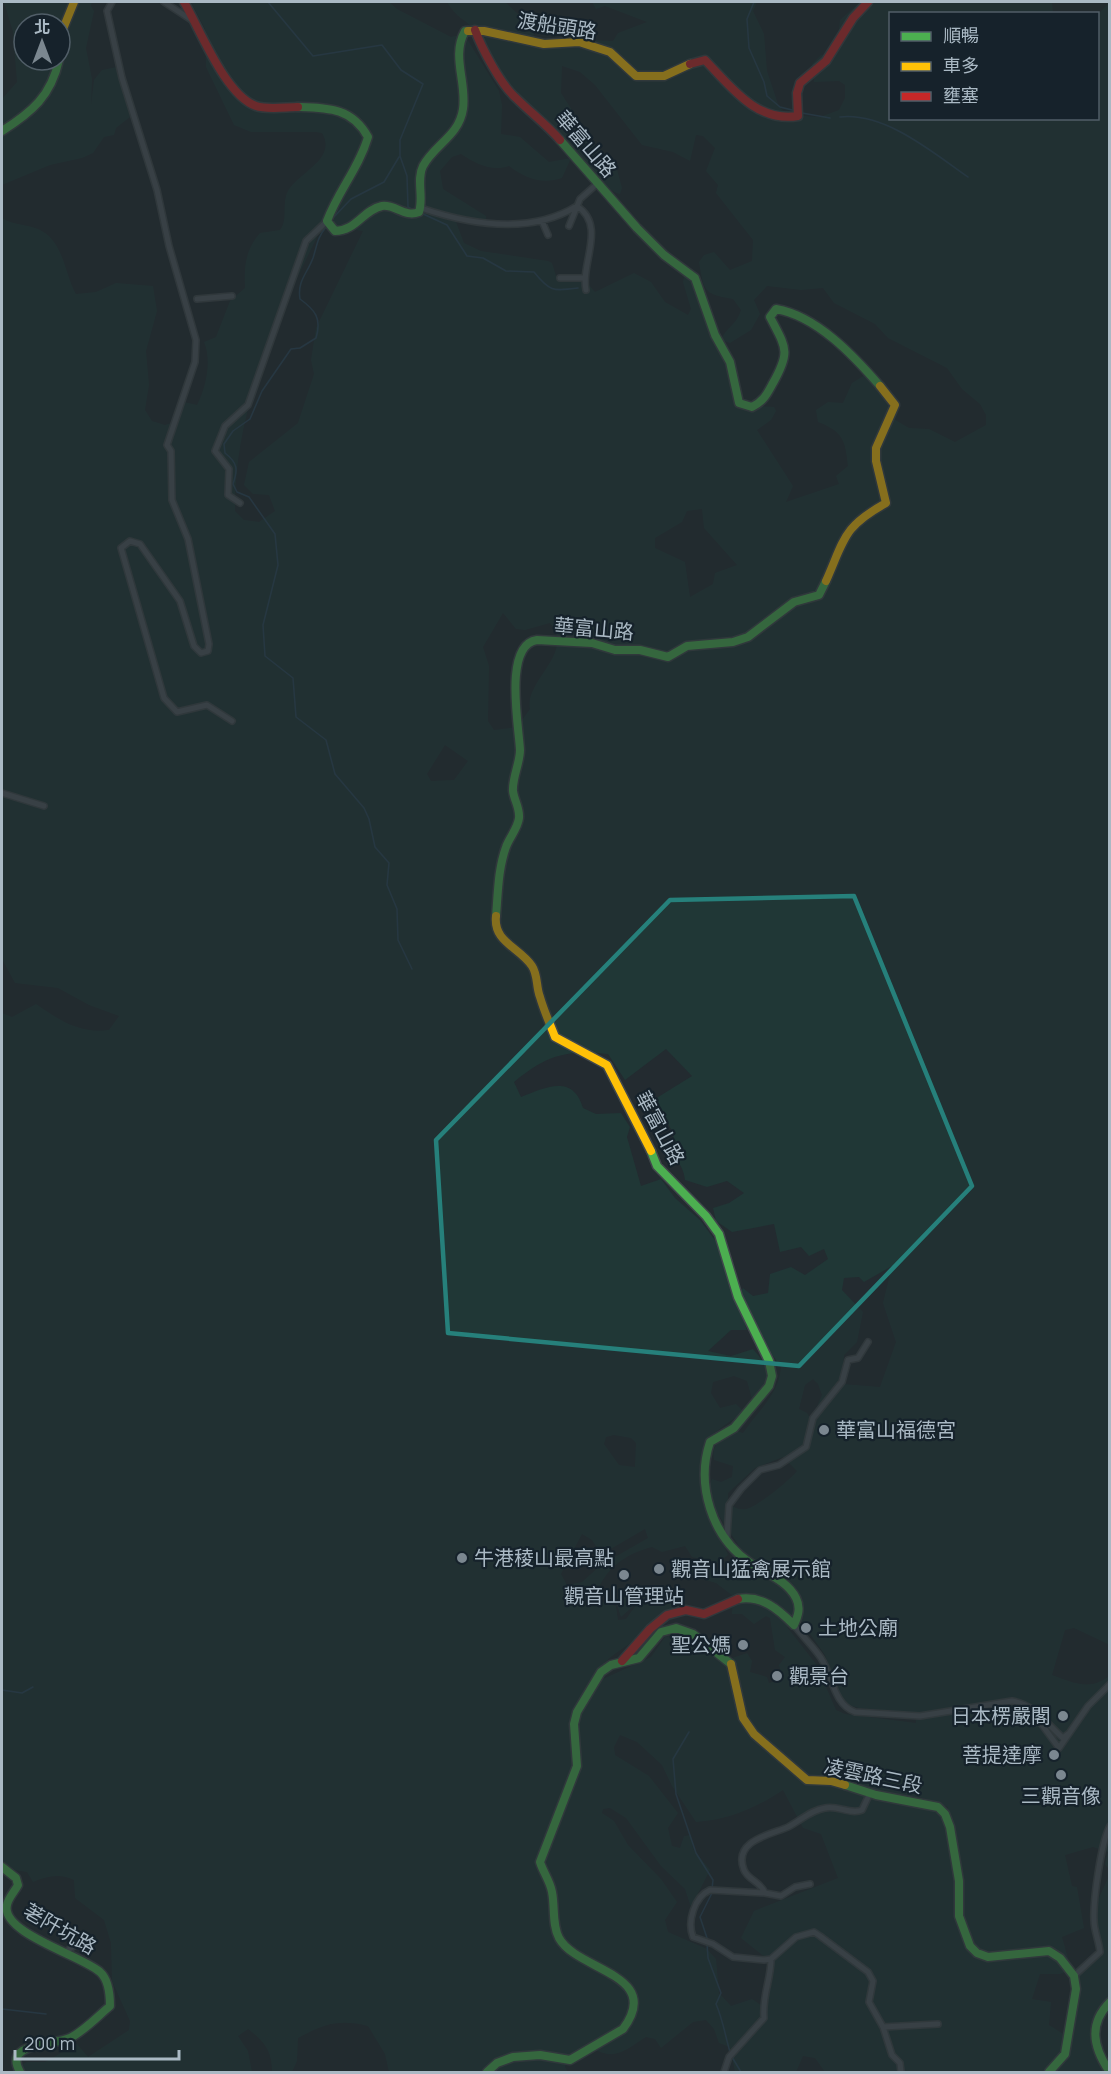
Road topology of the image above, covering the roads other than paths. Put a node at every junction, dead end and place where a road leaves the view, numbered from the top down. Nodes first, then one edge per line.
1 (112, 2) edge
2 (164, 2) edge
3 (184, 2) edge
4 (868, 2) edge
5 (197, 23) junction
6 (475, 30) junction
7 (57, 72) edge
8 (2, 131) edge
9 (598, 183) junction
10 (577, 206) junction
11 (420, 210) junction
12 (327, 221) junction
13 (542, 221) junction
14 (569, 226) dead end
15 (548, 235) dead end
16 (560, 278) dead end
17 (583, 278) junction
18 (586, 290) dead end
19 (232, 296) dead end
20 (196, 299) dead end
21 (240, 503) dead end
22 (232, 721) dead end
23 (2, 793) edge
24 (44, 806) dead end
25 (868, 1342) dead end
26 (727, 1538) junction
27 (794, 1625) junction
28 (622, 1661) junction
29 (1110, 1684) edge
30 (1032, 1710) junction
31 (1068, 1734) junction
32 (870, 1793) junction
33 (1110, 1826) edge
34 (2, 1867) edge
35 (810, 1884) dead end
36 (765, 1893) junction
37 (88, 1937) dead end
38 (65, 1952) junction
39 (771, 1959) junction
40 (1074, 1976) junction
41 (1110, 2002) edge
42 (938, 2024) dead end
43 (883, 2027) junction
44 (1110, 2072) edge
45 (20, 2073) edge
46 (487, 2073) edge
47 (724, 2073) edge
48 (901, 2073) edge
49 (1049, 2073) edge

1 - 22 street
2 - 5 street
3 - 5 street
4 - 6 street, 渡船頭路
5 - 12 street
6 - 9 street, 華富山路
6 - 11 street
7 - 8 street
9 - 10 street
9 - 26 street, 華富山路
10 - 13 street
10 - 14 street
10 - 17 street
11 - 12 street
11 - 13 street
12 - 21 street
13 - 15 street
16 - 17 street
17 - 18 street
19 - 20 street
23 - 24 street
25 - 26 street
26 - 27 street, 華富山路
27 - 28 street
27 - 30 street
28 - 32 street, 凌雲路三段
28 - 46 street
29 - 31 street
30 - 31 street
30 - 31 street
32 - 36 street
32 - 40 street, 凌雲路三段
33 - 40 street
34 - 38 street, 荖阡坑路
35 - 36 street
36 - 39 street
37 - 38 street
38 - 45 street, 荖阡坑路
39 - 43 street
39 - 47 street
40 - 49 street
41 - 44 street
42 - 43 street
43 - 48 street

